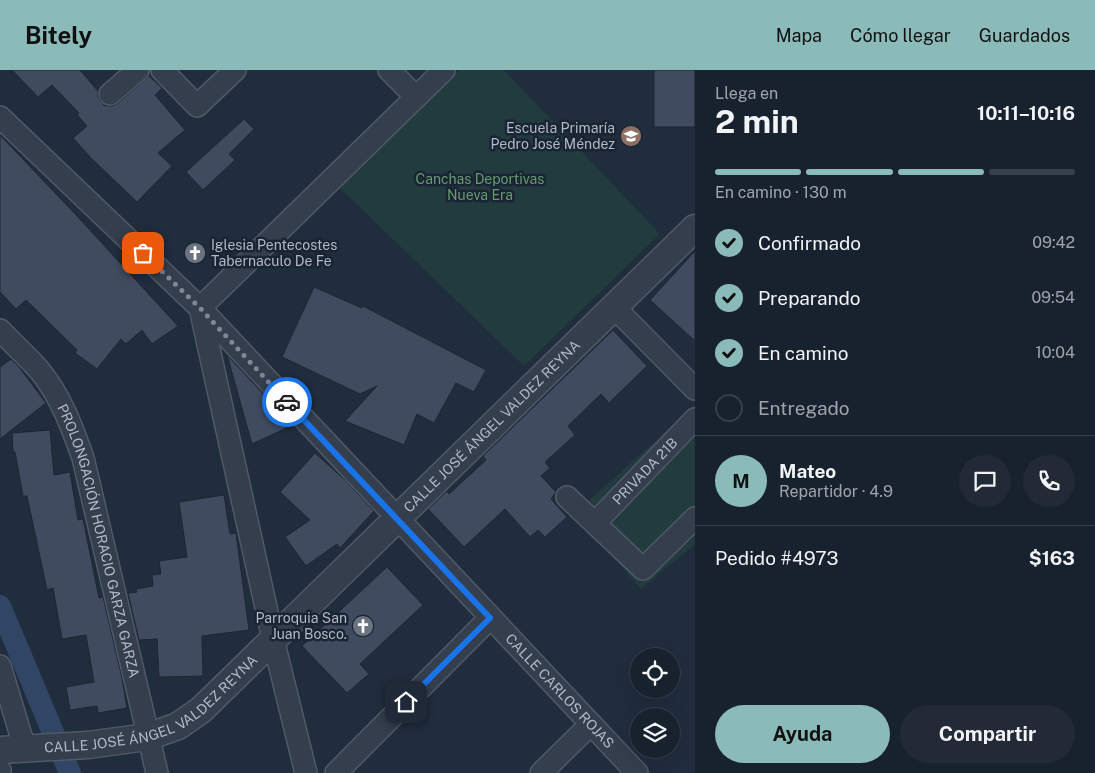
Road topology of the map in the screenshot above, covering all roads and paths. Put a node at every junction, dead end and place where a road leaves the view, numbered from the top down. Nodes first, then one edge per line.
1 (138, 70) edge
2 (162, 70) edge
3 (235, 70) edge
4 (389, 70) edge
5 (444, 70) edge
6 (110, 94) dead end
7 (416, 97) junction
8 (0, 117) edge
9 (695, 228) edge
10 (614, 307) junction
11 (200, 308) junction
12 (0, 330) edge
13 (695, 389) edge
14 (695, 420) edge
15 (566, 497) dead end
16 (695, 518) edge
17 (396, 519) junction
18 (595, 523) junction
19 (490, 618) junction
20 (273, 639) junction
21 (0, 666) edge
22 (591, 724) junction
23 (147, 737) junction
24 (18, 750) edge
25 (157, 773) edge
26 (306, 773) edge
27 (336, 773) edge
28 (541, 773) edge
29 (637, 773) edge

1 - 6 street
2 - 3 street
4 - 7 street
5 - 7 street
7 - 11 street
8 - 11 street, CALLE CARLOS ROJAS
9 - 10 street, CALLE JOSÉ ÁNGEL VALDEZ REYNA
10 - 13 street
10 - 17 street, CALLE JOSÉ ÁNGEL VALDEZ REYNA
11 - 17 street, CALLE CARLOS ROJAS
11 - 20 street
12 - 23 street, PROLONGACIÓN HORACIO GARZA GARZA
14 - 18 street, PRIVADA 21B
15 - 18 street
16 - 18 street
17 - 19 street, CALLE CARLOS ROJAS
17 - 20 street, CALLE JOSÉ ÁNGEL VALDEZ REYNA
19 - 22 street, CALLE CARLOS ROJAS
19 - 27 street
20 - 23 street, CALLE JOSÉ ÁNGEL VALDEZ REYNA
20 - 26 street
21 - 24 street
22 - 28 street
22 - 29 street, CALLE CARLOS ROJAS
23 - 24 street, CALLE JOSÉ ÁNGEL VALDEZ REYNA
23 - 25 street, PROLONGACIÓN HORACIO GARZA GARZA

